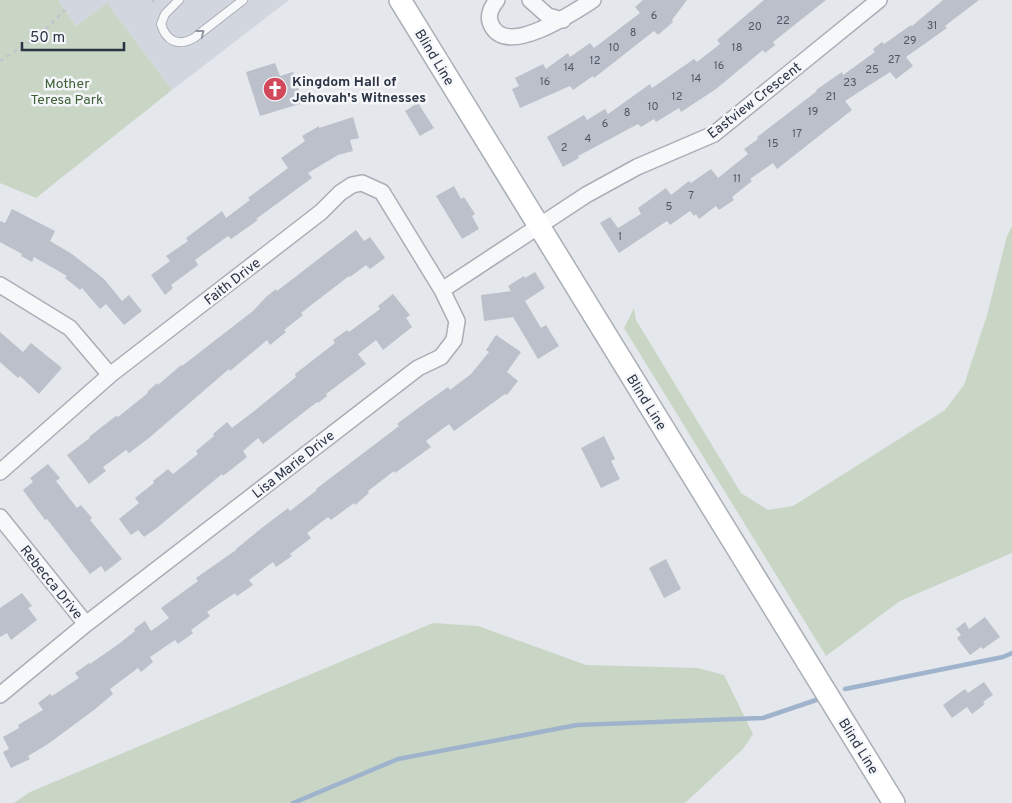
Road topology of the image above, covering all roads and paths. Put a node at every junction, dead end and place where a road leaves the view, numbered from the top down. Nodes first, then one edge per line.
1 (179, 0) edge
2 (243, 0) edge
3 (400, 0) edge
4 (497, 0) edge
5 (530, 0) edge
6 (593, 0) edge
7 (880, 0) edge
8 (65, 10) dead end
9 (562, 20) junction
10 (0, 61) edge
11 (539, 227) junction
12 (0, 285) edge
13 (442, 290) junction
14 (110, 375) junction
15 (0, 472) edge
16 (0, 517) edge
17 (86, 624) junction
18 (0, 695) edge
19 (894, 803) edge

1 -> 2 lane
3 - 11 street, Blind Line
4 - 9 street
5 - 9 street
6 - 9 street
7 - 11 street, Eastview Crescent
8 - 10 path
11 - 13 street
11 - 19 street, Blind Line
12 - 14 street
13 - 14 street, Faith Drive
13 - 17 street, Lisa Marie Drive
14 - 15 street, Faith Drive
16 - 17 street, Rebecca Drive
17 - 18 street, Lisa Marie Drive

